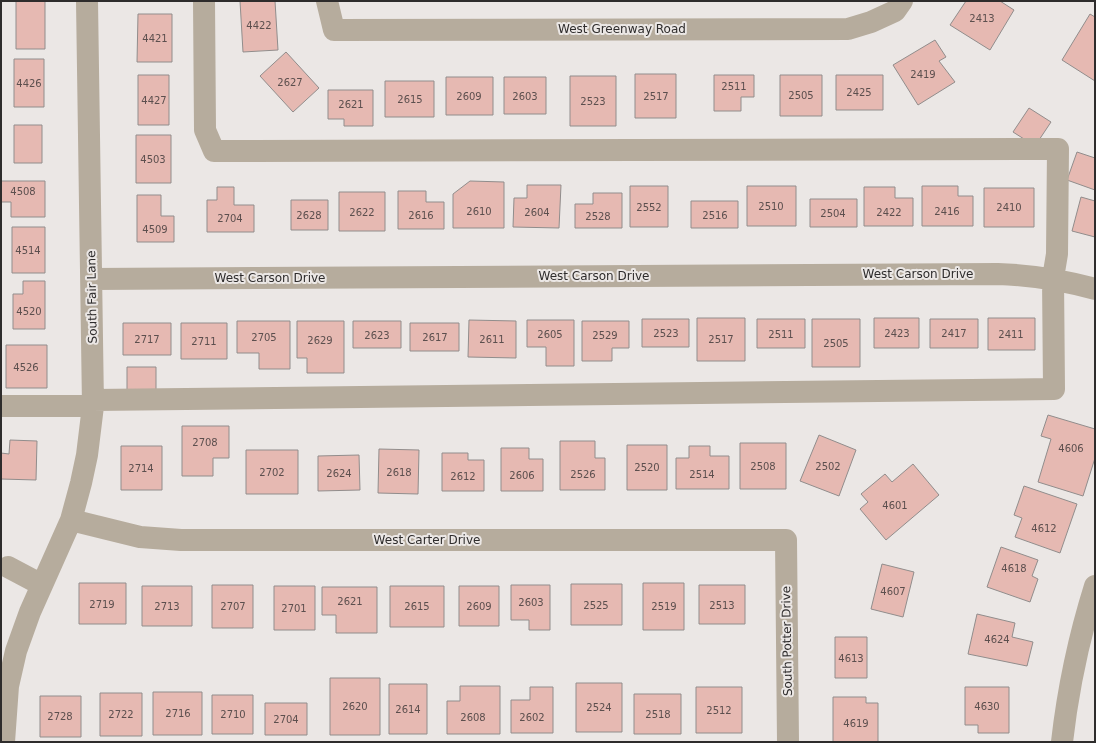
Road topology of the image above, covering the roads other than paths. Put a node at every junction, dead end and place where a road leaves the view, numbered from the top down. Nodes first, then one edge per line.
1 (87, 1) edge
2 (204, 1) edge
3 (327, 1) edge
4 (902, 1) edge
5 (1053, 278) junction
6 (92, 279) junction
7 (1095, 289) edge
8 (93, 403) junction
9 (1, 406) edge
10 (71, 520) junction
11 (786, 540) joint
12 (8, 567) dead end
13 (42, 585) junction
14 (1095, 586) edge
15 (1087, 648) edge
16 (4, 742) edge
17 (788, 742) edge
18 (1062, 742) edge

1 - 6 street, South Fair Lane
2 - 5 street
3 - 4 street, West Greenway Road
5 - 6 street, West Carson Drive
5 - 7 street, West Carson Drive
5 - 8 street
6 - 8 street, South Fair Lane
8 - 9 street
8 - 10 street, South Fair Lane
10 - 11 street, West Carter Drive
10 - 13 street, South Fair Lane
11 - 17 street, South Potter Drive
12 - 13 street
13 - 16 street, South Fair Lane
14 - 15 street
15 - 18 street

